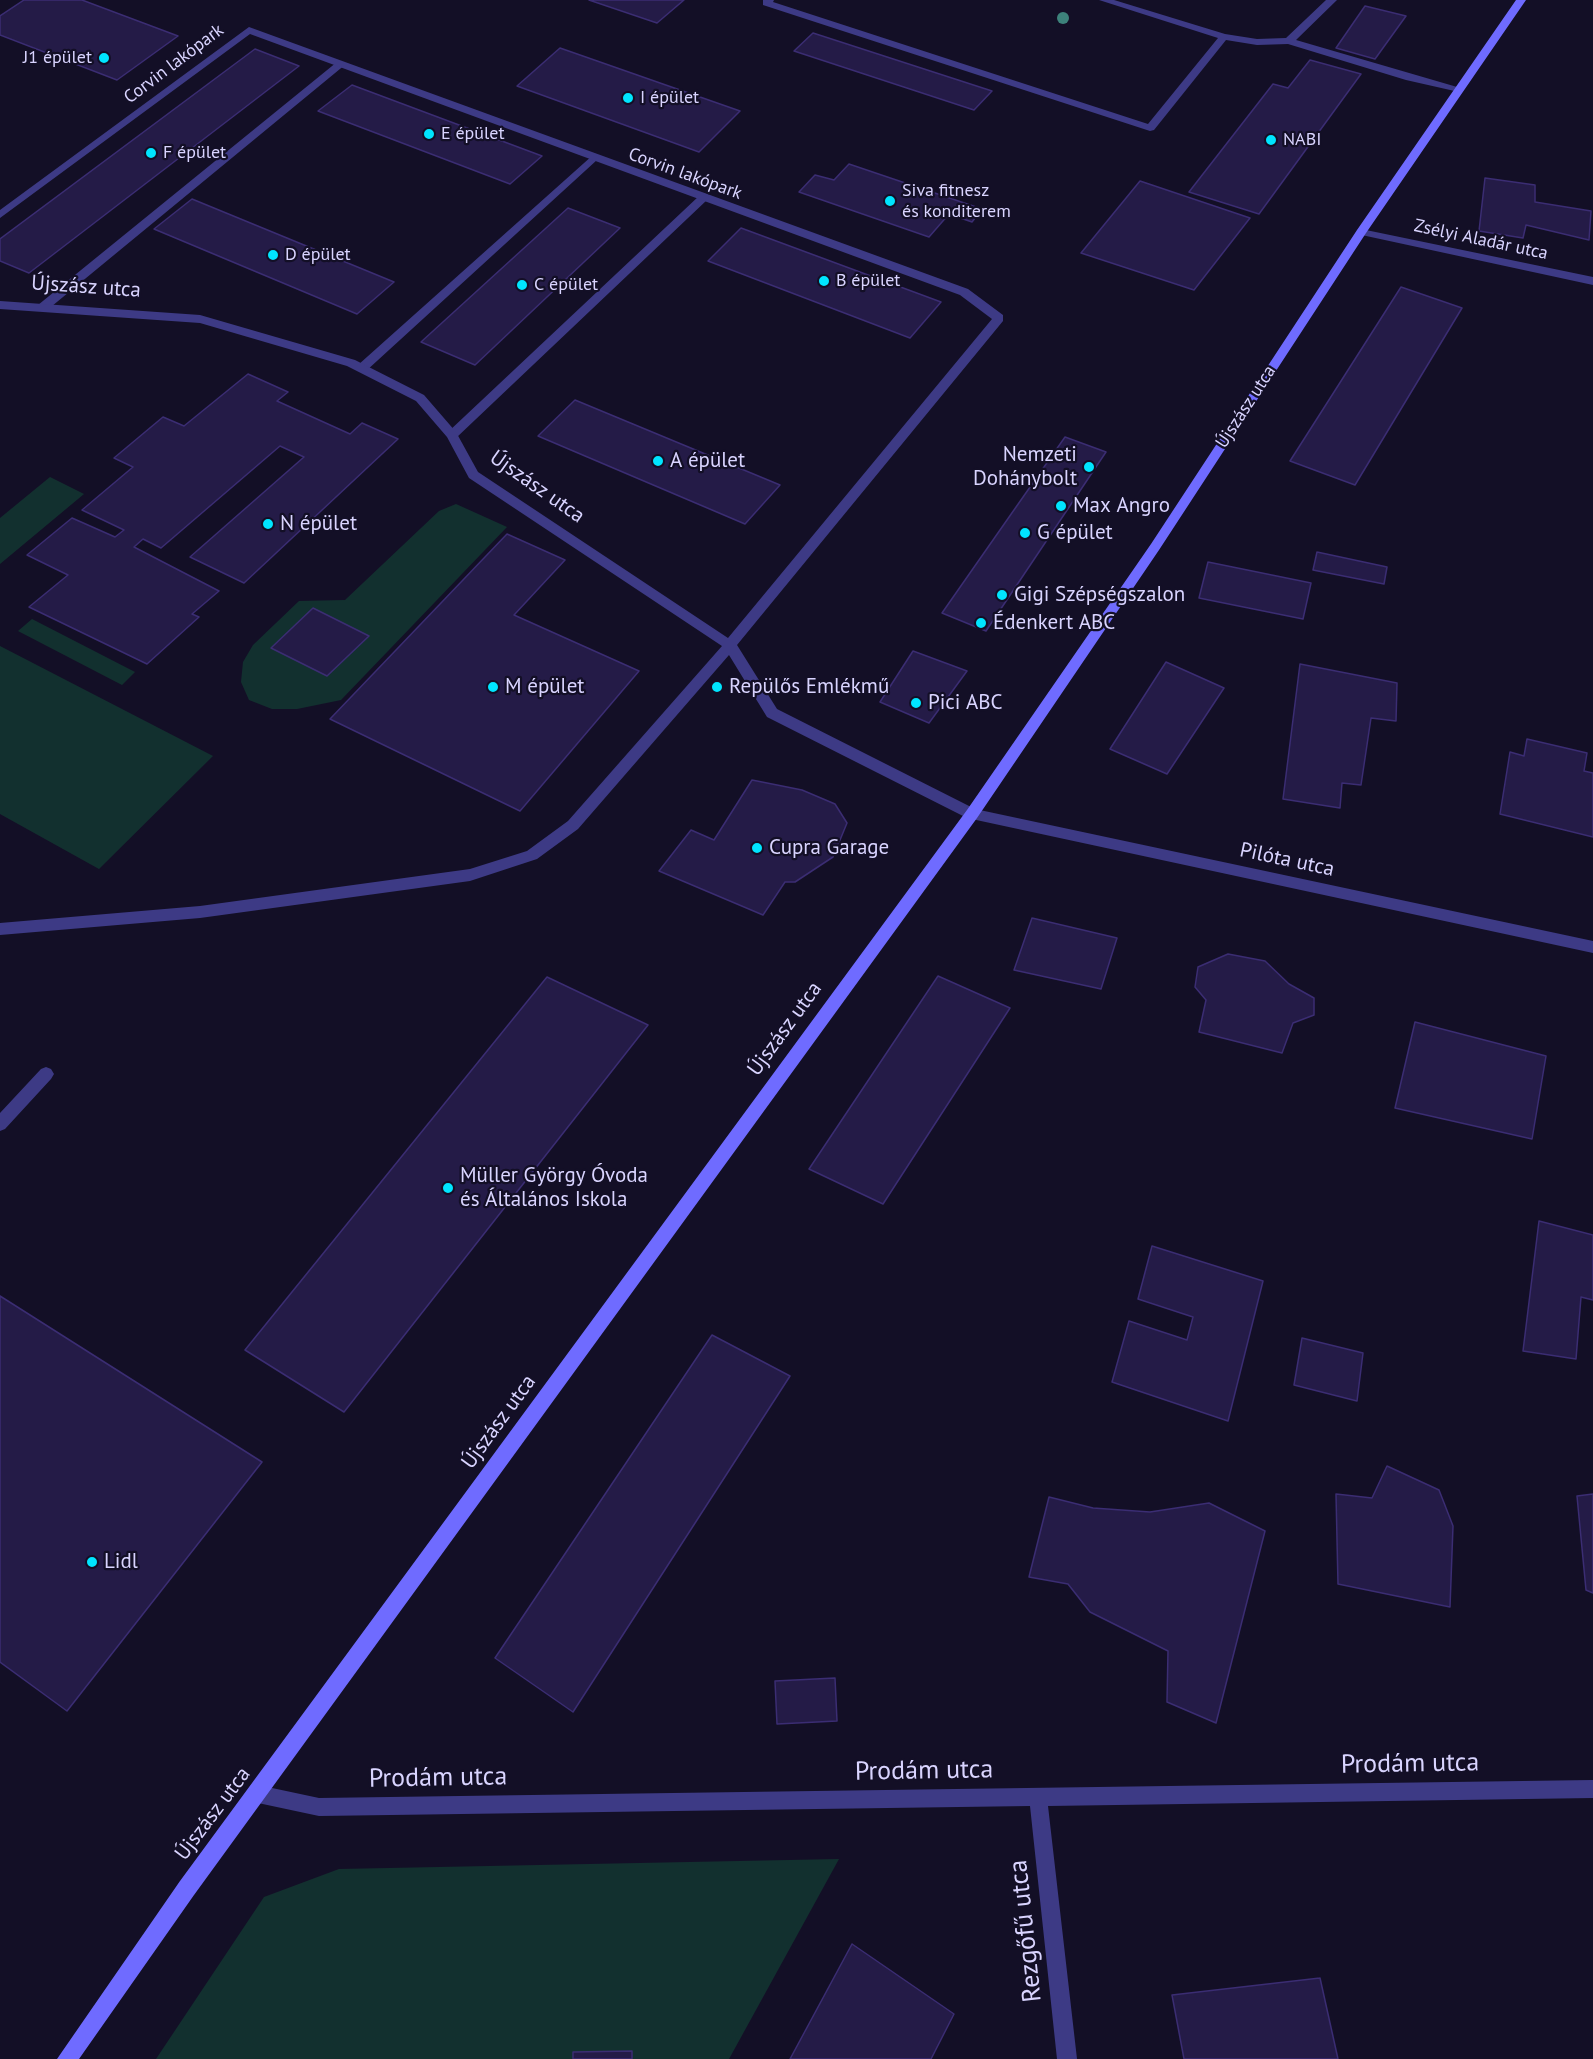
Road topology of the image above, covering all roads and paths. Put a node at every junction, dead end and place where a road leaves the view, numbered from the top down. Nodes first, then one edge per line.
1 (769, 0) edge
2 (1104, 0) edge
3 (1332, 0) edge
4 (1521, 0) edge
5 (1224, 38) junction
6 (1289, 40) junction
7 (341, 64) junction
8 (1459, 89) junction
9 (593, 158) junction
10 (703, 198) junction
11 (0, 214) edge
12 (1361, 232) junction
13 (1593, 281) edge
14 (0, 305) edge
15 (42, 308) junction
16 (362, 368) junction
17 (452, 435) junction
18 (730, 645) junction
19 (972, 814) junction
20 (0, 929) edge
21 (1593, 947) edge
22 (46, 1074) dead end
23 (0, 1124) edge
24 (1593, 1789) edge
25 (258, 1794) junction
26 (1038, 1797) junction
27 (67, 2059) edge
28 (1067, 2059) edge

1 - 5 street
2 - 5 street
3 - 6 street
4 - 8 street, Újszász utca
5 - 6 street
6 - 8 street
7 - 9 street, Corvin lakópark
7 - 11 street, Corvin lakópark
7 - 15 street
8 - 12 street, Újszász utca
9 - 10 street, Corvin lakópark
9 - 16 street
10 - 17 street
10 - 18 street, Corvin lakópark
12 - 13 street, Zsélyi Aladár utca
12 - 19 street, Újszász utca
14 - 15 street, Újszász utca
15 - 16 street, Újszász utca
16 - 17 street, Újszász utca
17 - 18 street, Újszász utca
18 - 19 street, Újszász utca
18 - 20 street
19 - 21 street, Pilóta utca
19 - 25 street, Újszász utca
22 - 23 street
24 - 26 street, Prodám utca
25 - 26 street, Prodám utca
25 - 27 street, Újszász utca
26 - 28 street, Rezgőfű utca

